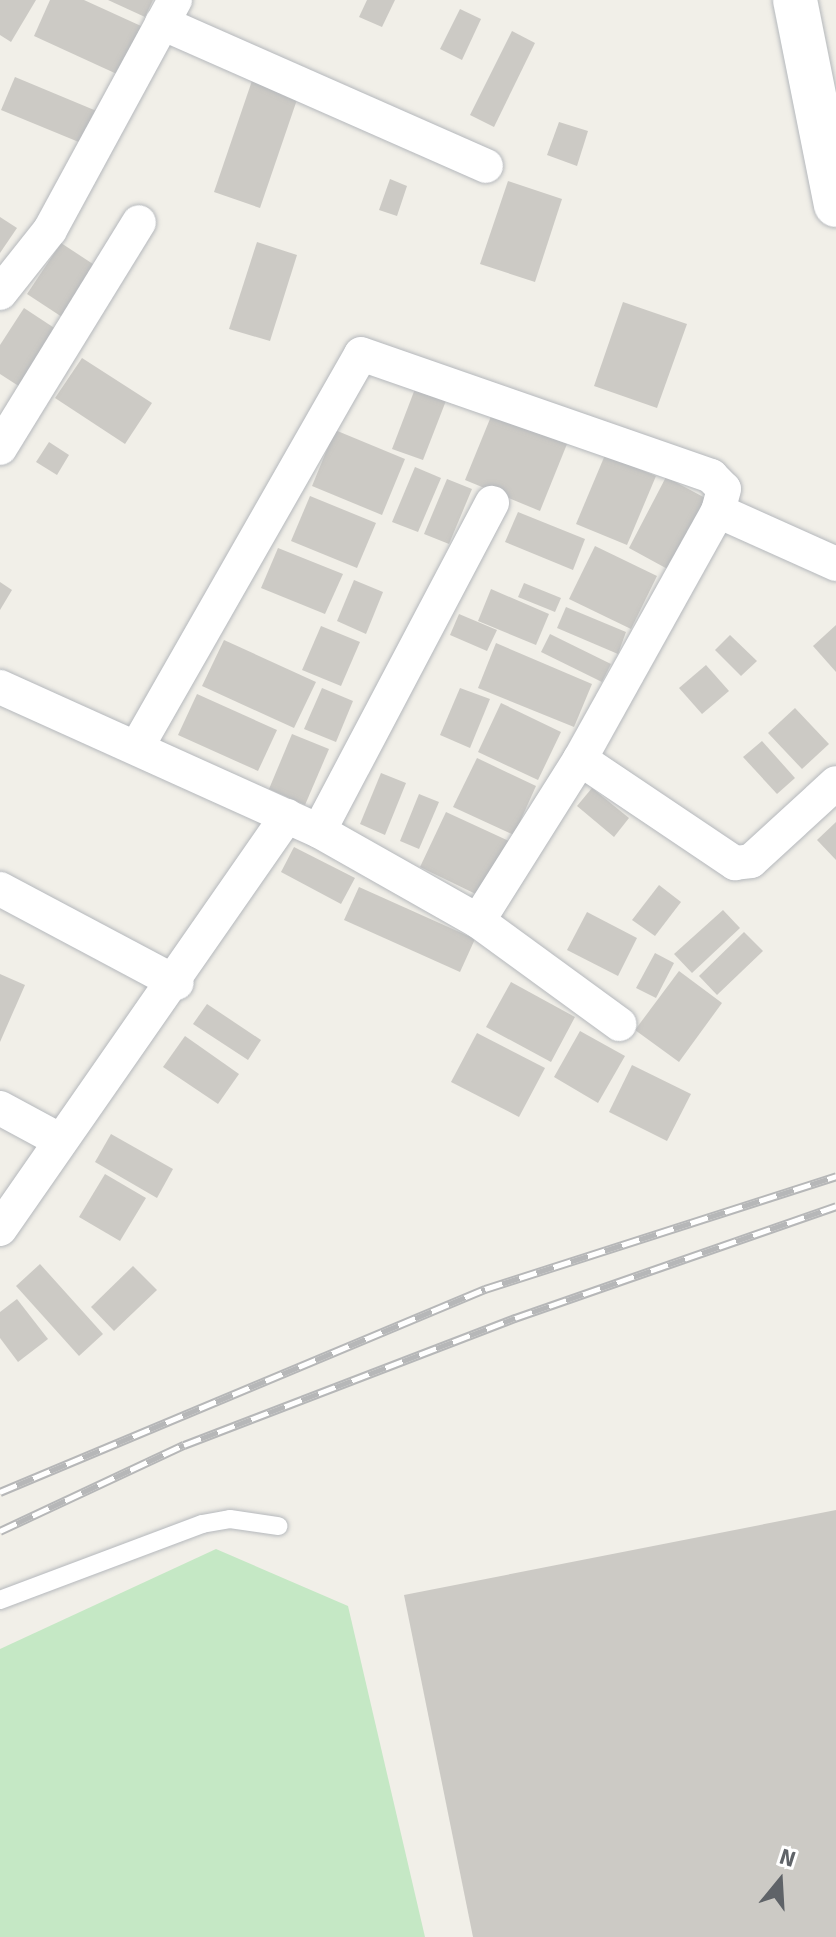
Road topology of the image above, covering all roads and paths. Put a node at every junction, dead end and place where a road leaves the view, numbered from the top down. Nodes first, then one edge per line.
1 (795, 0) edge
2 (169, 12) edge
3 (486, 166) dead end
4 (836, 205) edge
5 (139, 222) dead end
6 (0, 293) edge
7 (0, 448) edge
8 (492, 503) dead end
9 (718, 511) junction
10 (836, 564) edge
11 (0, 687) edge
12 (137, 747) junction
13 (580, 759) junction
14 (836, 783) edge
15 (287, 816) junction
16 (319, 831) junction
17 (0, 889) edge
18 (478, 921) junction
19 (177, 983) junction
20 (619, 1024) dead end
21 (0, 1108) edge
22 (61, 1141) junction
23 (0, 1229) edge
24 (278, 1526) dead end
25 (0, 1600) edge

1 - 4 street
2 - 3 street
2 - 6 street
5 - 7 street
8 - 16 street
9 - 10 street
9 - 12 street
9 - 13 street
11 - 12 street
12 - 15 street
13 - 14 street
13 - 18 street
15 - 16 street
15 - 19 street
16 - 18 street
17 - 19 street
18 - 20 street
19 - 22 street
21 - 22 street
22 - 23 street
24 - 25 lane

